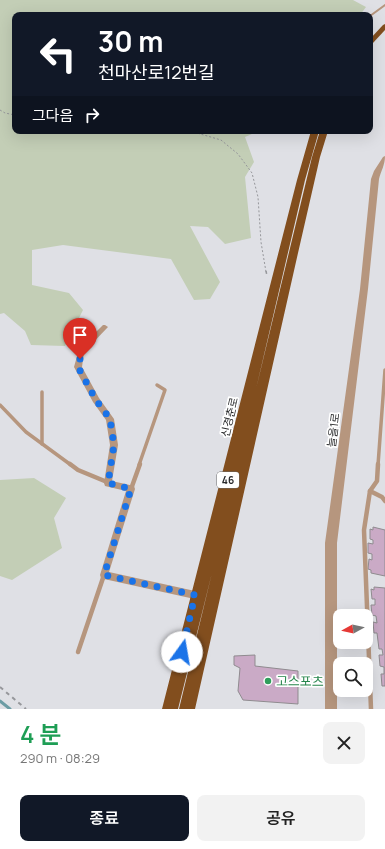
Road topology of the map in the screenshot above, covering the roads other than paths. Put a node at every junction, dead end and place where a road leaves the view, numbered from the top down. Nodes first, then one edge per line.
1 (385, 5) edge
2 (373, 14) edge
3 (384, 23) edge
4 (373, 31) edge
5 (373, 39) edge
6 (314, 134) edge
7 (323, 134) edge
8 (385, 158) edge
9 (288, 252) junction
10 (105, 327) dead end
11 (385, 370) edge
12 (157, 385) dead end
13 (42, 392) dead end
14 (0, 405) edge
15 (42, 444) junction
16 (108, 483) junction
17 (131, 489) junction
18 (370, 491) junction
19 (385, 501) edge
20 (104, 575) junction
21 (200, 576) dead end
22 (195, 595) junction
23 (78, 652) dead end
24 (169, 709) edge
25 (187, 709) edge
26 (331, 709) edge
27 (370, 709) edge

1 - 2 lane
3 - 4 highway
3 - 5 highway
6 - 9 highway, 신경춘로 / 46
7 - 9 highway, 신경춘로 / 46
8 - 26 street, 늘을1로
9 - 24 highway, 신경춘로 / 46
9 - 25 highway, 신경춘로 / 46
10 - 16 street
11 - 18 lane
12 - 17 lane
13 - 15 lane
14 - 15 lane
15 - 16 lane
16 - 17 street
17 - 20 street
18 - 19 lane
18 - 27 lane
20 - 22 street
20 - 23 lane
21 - 22 lane
22 - 24 street

